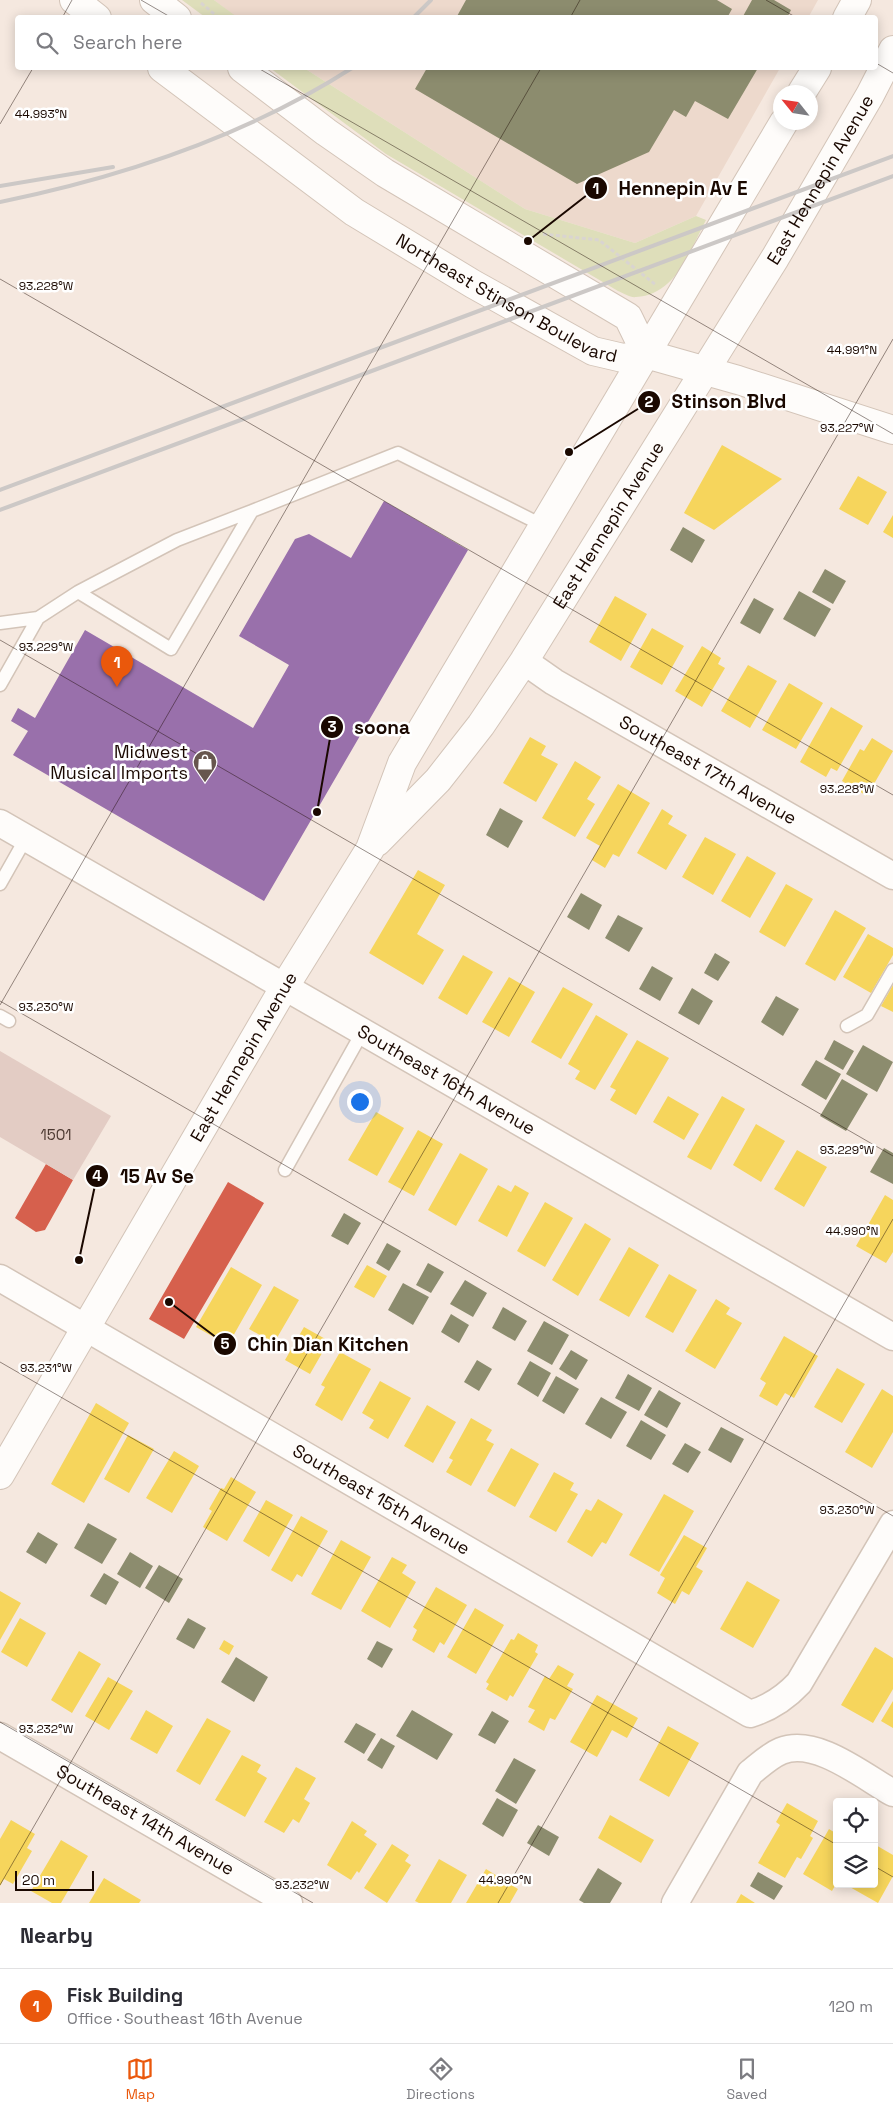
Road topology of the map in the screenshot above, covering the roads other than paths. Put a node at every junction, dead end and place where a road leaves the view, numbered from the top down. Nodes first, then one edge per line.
1 (74, 0) edge
2 (154, 0) edge
3 (857, 0) edge
4 (93, 15) edge
5 (173, 15) edge
6 (849, 15) edge
7 (893, 50) edge
8 (165, 70) edge
9 (245, 70) edge
10 (816, 70) edge
11 (806, 85) edge
12 (779, 130) edge
13 (646, 354) junction
14 (704, 370) junction
15 (893, 430) edge
16 (252, 511) junction
17 (544, 526) junction
18 (78, 592) junction
19 (38, 618) junction
20 (0, 623) edge
21 (524, 661) junction
22 (0, 685) edge
23 (0, 822) edge
24 (26, 838) junction
25 (370, 849) junction
26 (893, 876) edge
27 (0, 884) edge
28 (893, 970) edge
29 (286, 986) junction
30 (847, 1026) dead end
31 (363, 1031) junction
32 (285, 1170) dead end
33 (0, 1278) edge
34 (87, 1328) junction
35 (893, 1337) edge
36 (0, 1475) edge
37 (893, 1524) edge
38 (0, 1736) edge
39 (893, 1793) edge
40 (289, 1903) edge
41 (675, 1903) edge

1 - 4 main road
2 - 5 main road
3 - 6 main road
7 - 14 main road, East Hennepin Avenue
8 - 13 main road, Northeast Stinson Boulevard
9 - 13 main road, Northeast Stinson Boulevard
10 - 11 main road
12 - 13 main road, East Hennepin Avenue
13 - 14 main road
13 - 17 main road, East Hennepin Avenue
14 - 15 main road
14 - 21 main road, East Hennepin Avenue
16 - 17 lane
16 - 18 lane
16 - 18 lane
17 - 25 main road, East Hennepin Avenue
18 - 19 lane
19 - 20 lane
19 - 22 lane
21 - 25 main road, East Hennepin Avenue
21 - 26 street, Southeast 17th Avenue
23 - 24 street, Southeast 16th Avenue
24 - 27 lane
24 - 29 street, Southeast 16th Avenue
25 - 29 main road, East Hennepin Avenue
28 - 30 lane
29 - 31 street, Southeast 16th Avenue
29 - 34 main road, East Hennepin Avenue
31 - 32 lane
31 - 35 street, Southeast 16th Avenue
33 - 34 street, Southeast 15th Avenue
34 - 36 main road, East Hennepin Avenue
34 - 37 street, Southeast 15th Avenue
38 - 40 street, Southeast 14th Avenue
39 - 41 street

